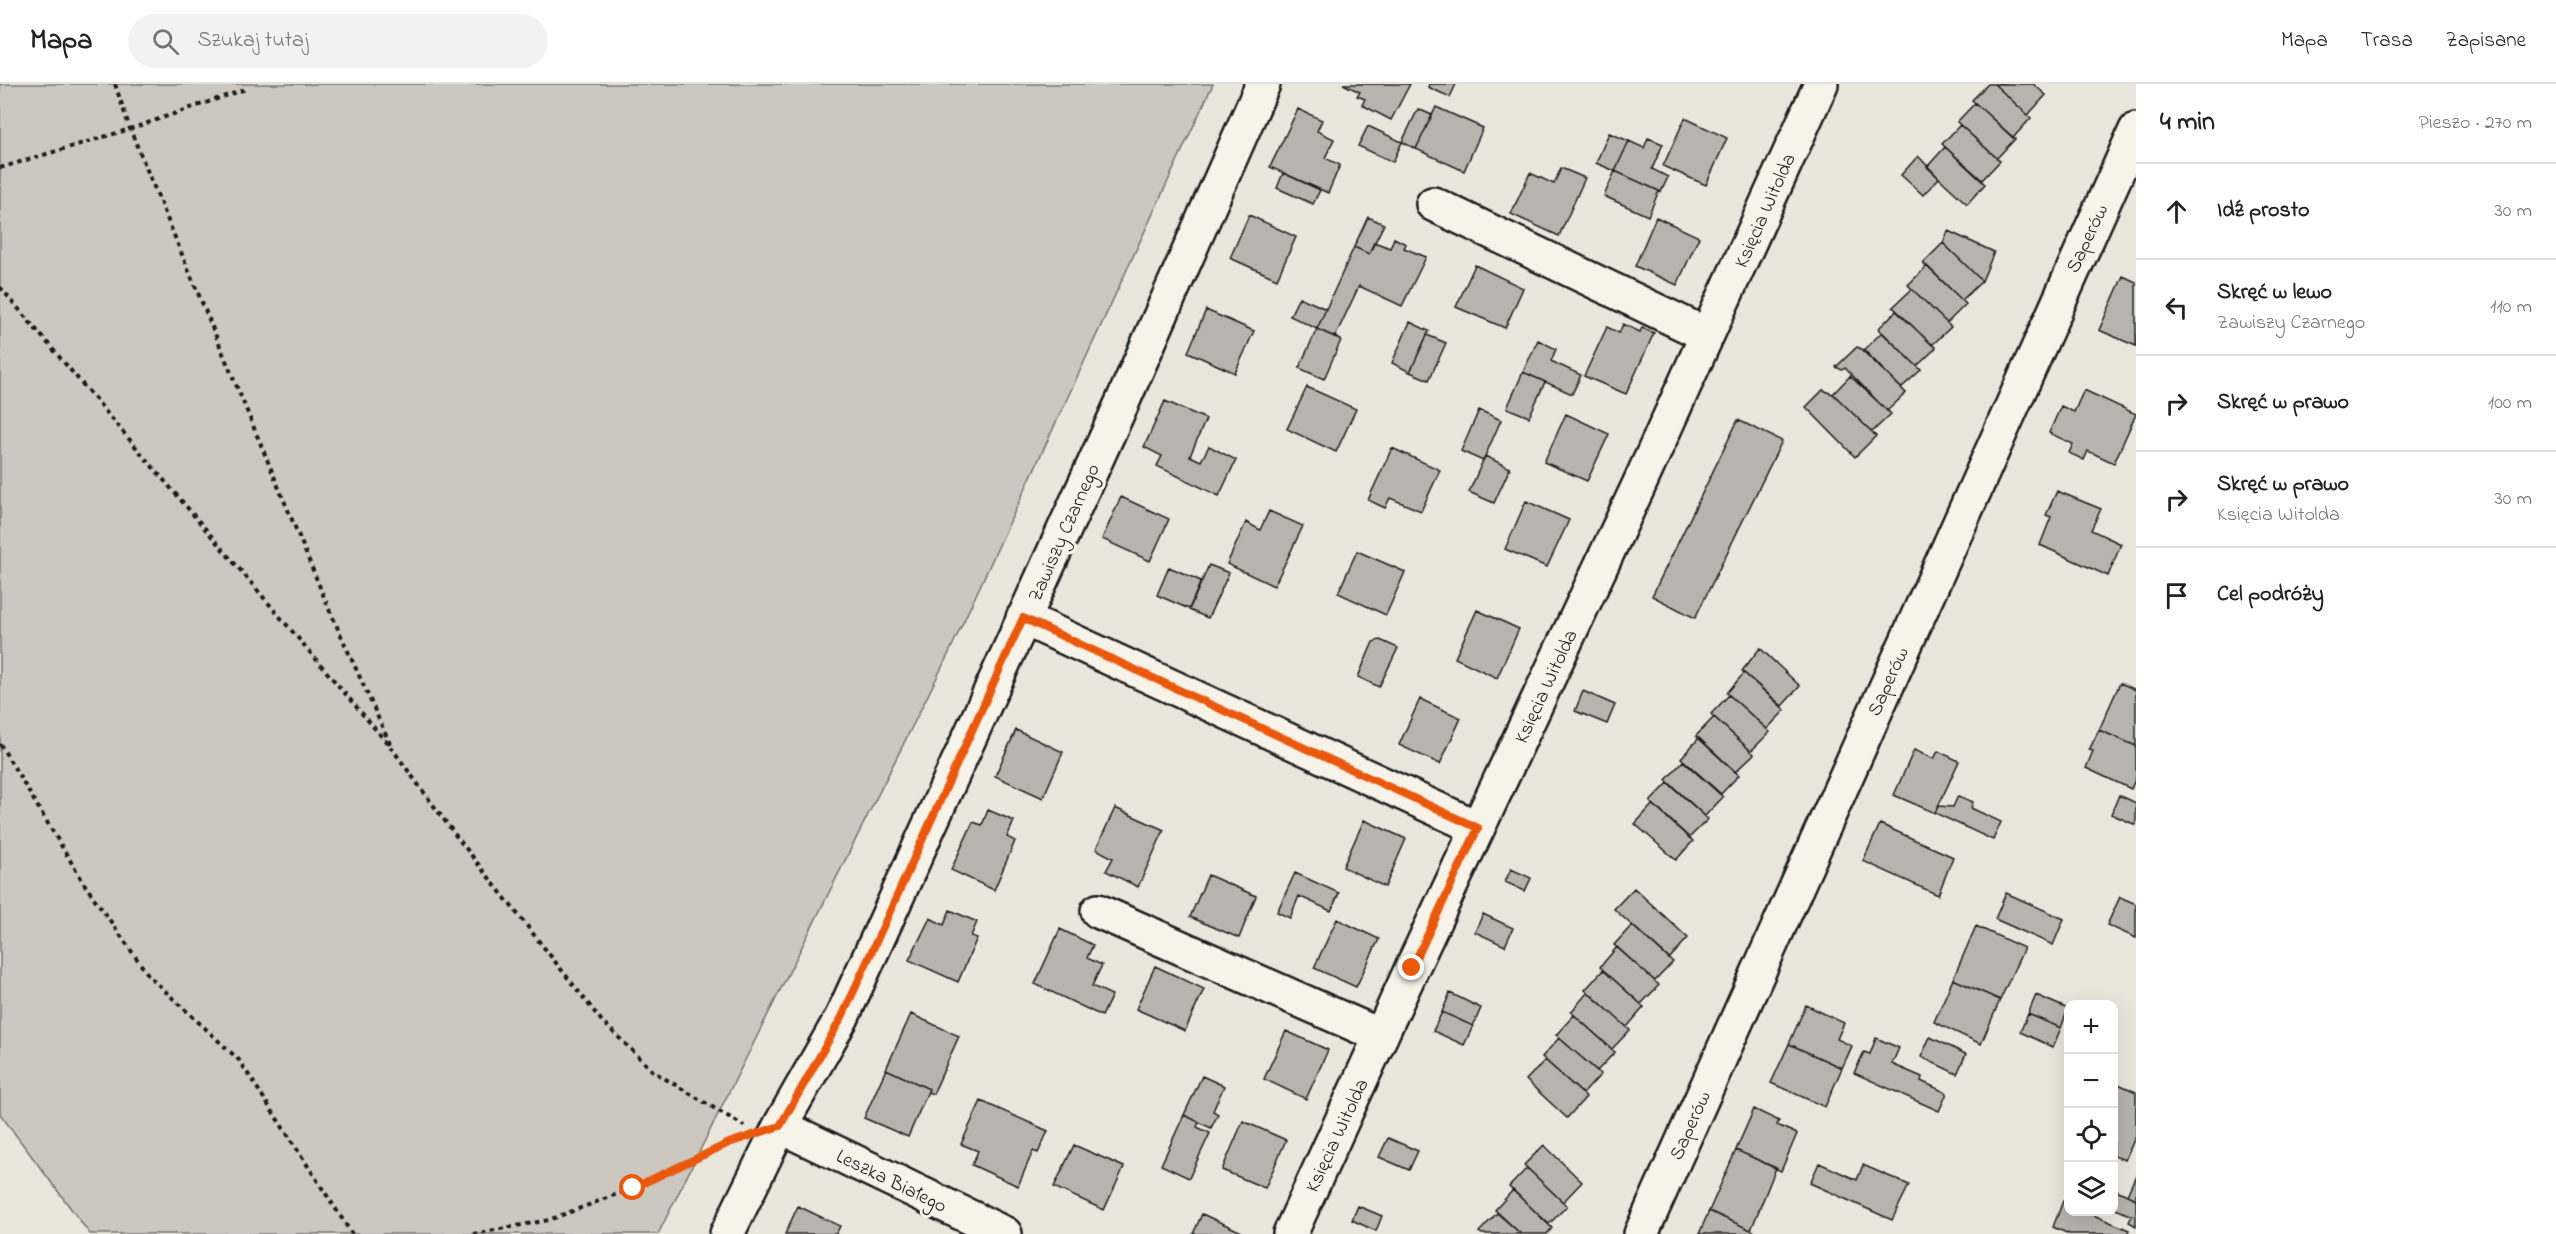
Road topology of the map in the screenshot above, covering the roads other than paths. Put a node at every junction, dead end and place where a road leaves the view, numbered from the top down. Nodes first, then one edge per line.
1 (1263, 84) edge
2 (1821, 84) edge
3 (2136, 130) edge
4 (1433, 204) dead end
5 (1707, 335) junction
6 (1023, 618) junction
7 (1478, 828) junction
8 (1098, 911) dead end
9 (1381, 1036) junction
10 (768, 1130) junction
11 (727, 1234) edge
12 (1005, 1234) edge
13 (1290, 1234) edge
14 (1641, 1234) edge

1 - 6 street, Zawiszy Czarnego
2 - 5 street, Księcia Witolda
3 - 14 street, Saperów
4 - 5 street
5 - 7 street, Księcia Witolda
6 - 7 street
6 - 10 street, Zawiszy Czarnego
7 - 9 street, Księcia Witolda
8 - 9 street
9 - 13 street, Księcia Witolda
10 - 11 street, Zawiszy Czarnego
10 - 12 street, Leszka Białego

